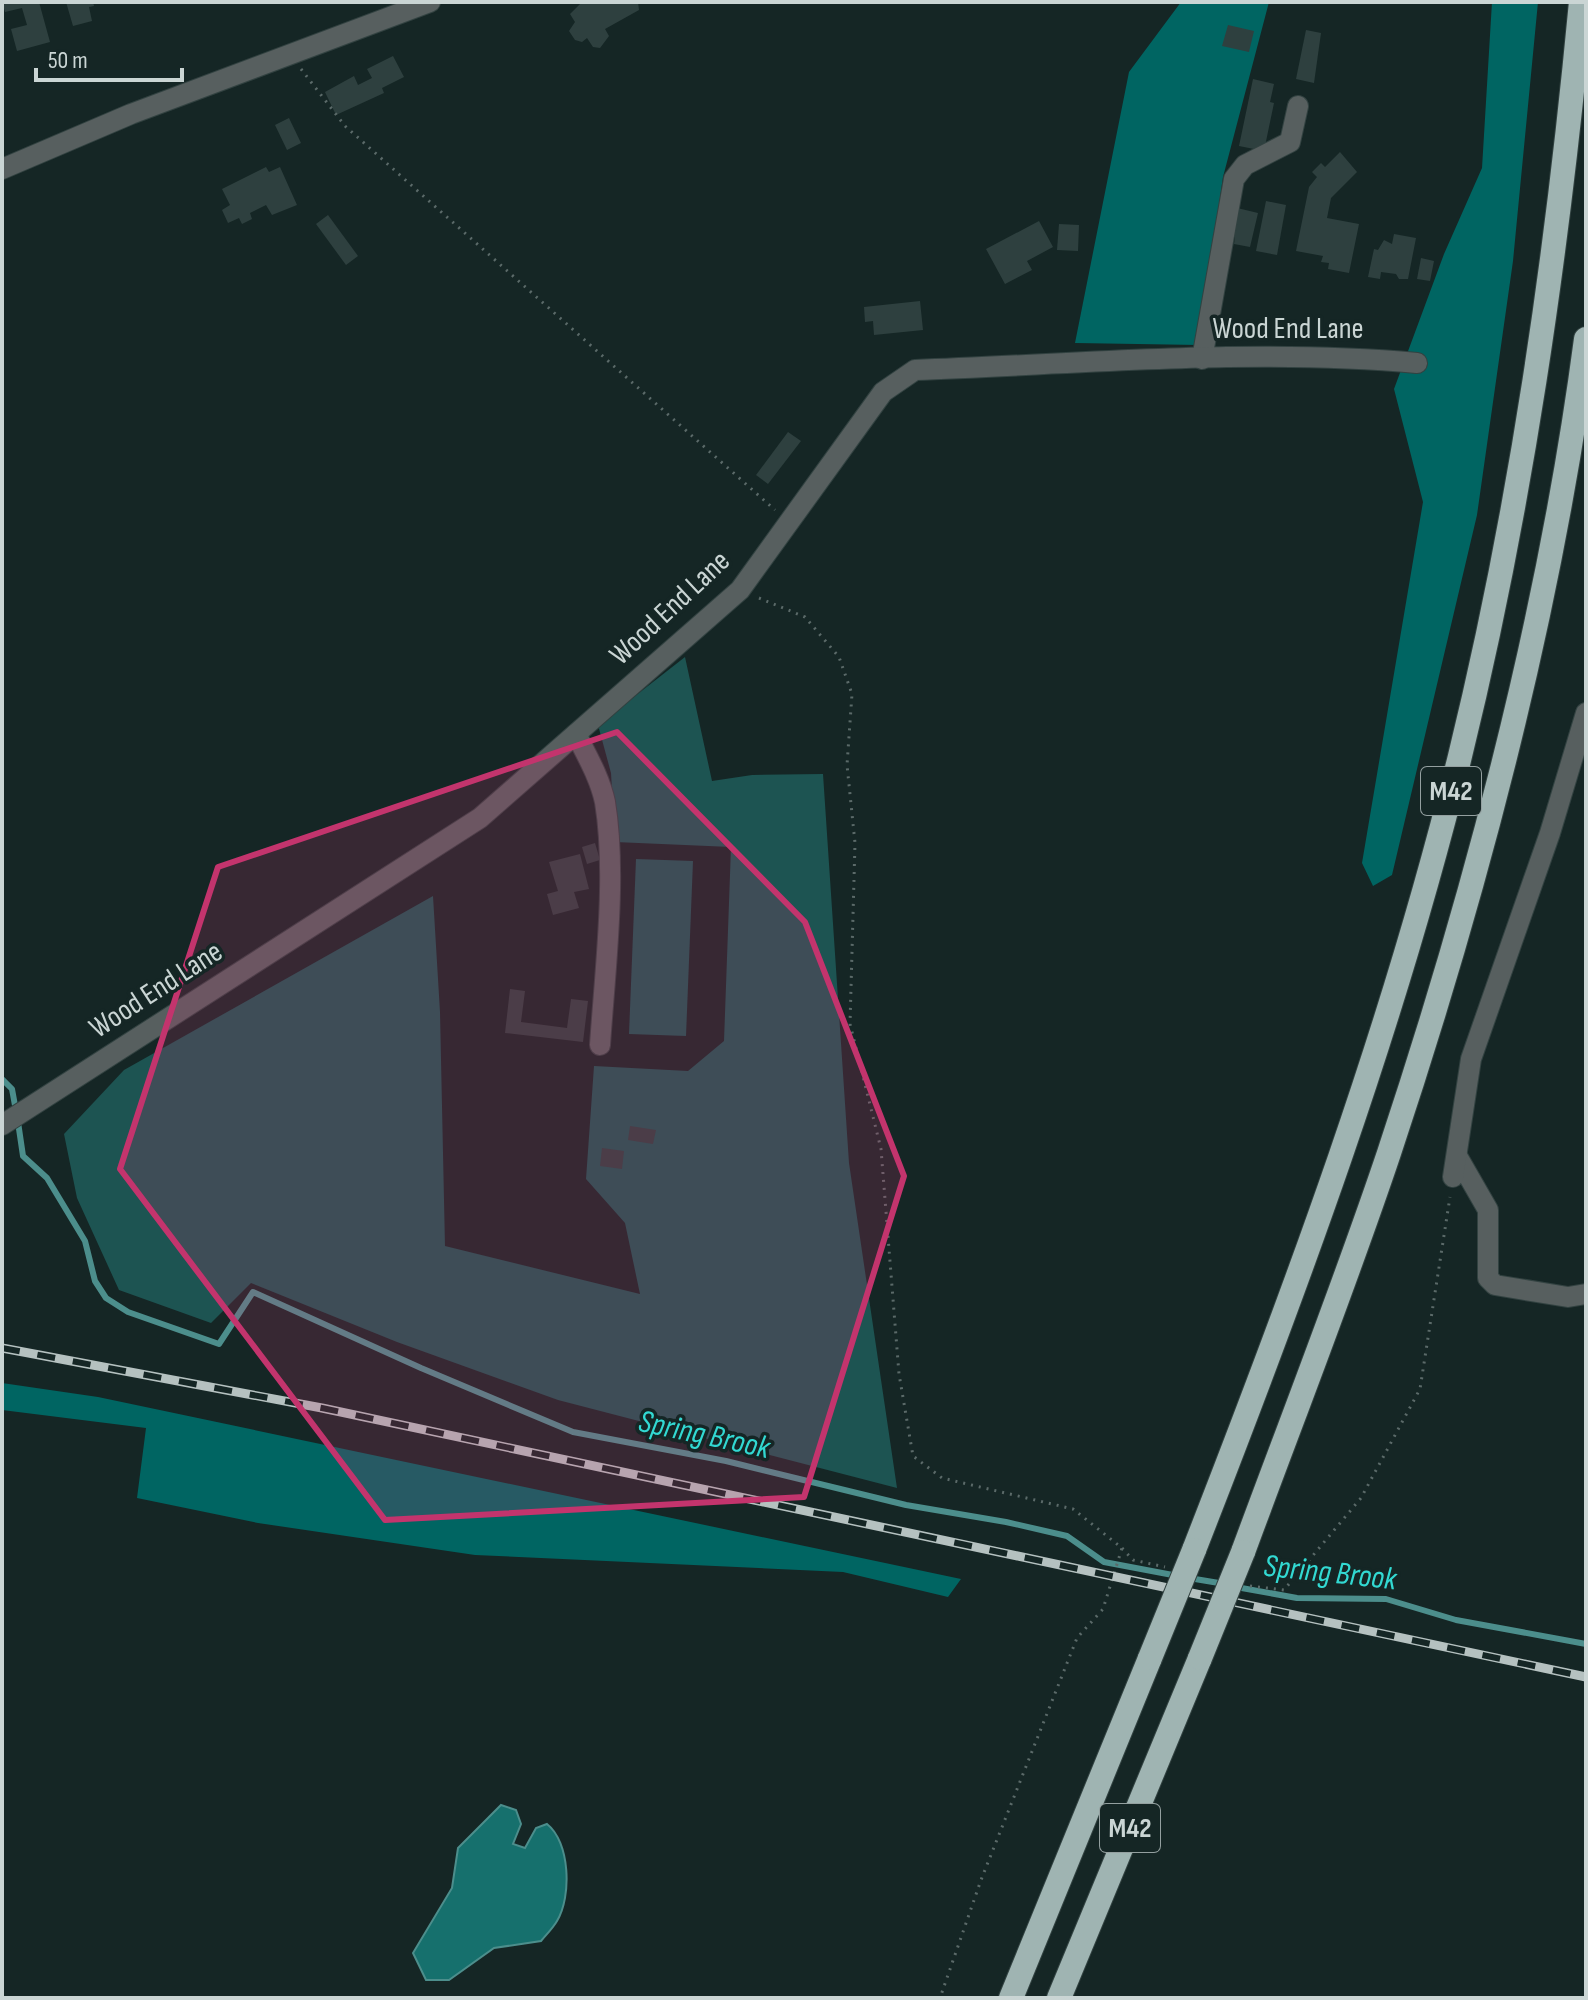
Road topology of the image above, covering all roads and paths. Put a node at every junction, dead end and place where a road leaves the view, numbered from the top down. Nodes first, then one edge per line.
1 (430, 2) edge
2 (1581, 2) edge
3 (291, 56) junction
4 (1298, 106) dead end
5 (2, 169) edge
6 (1586, 339) edge
7 (1202, 359) junction
8 (1417, 363) dead end
9 (790, 523) junction
10 (740, 590) junction
11 (1586, 713) edge
12 (576, 734) junction
13 (600, 1045) dead end
14 (2, 1125) edge
15 (1457, 1156) junction
16 (1453, 1177) joint
17 (1586, 1294) edge
18 (1284, 1590) dead end
19 (940, 1998) edge
20 (1011, 1998) edge
21 (1059, 1998) edge

1 - 3 street
2 - 20 highway, M42, bridge
3 - 5 street
3 - 9 path
4 - 7 street
6 - 21 highway, M42, bridge
7 - 8 street, Wood End Lane
7 - 9 street, Wood End Lane
9 - 10 street, Wood End Lane
10 - 12 street, Wood End Lane
10 - 19 path
11 - 15 street
12 - 13 street
12 - 14 street, Wood End Lane
15 - 16 street
15 - 17 street
16 - 18 path

